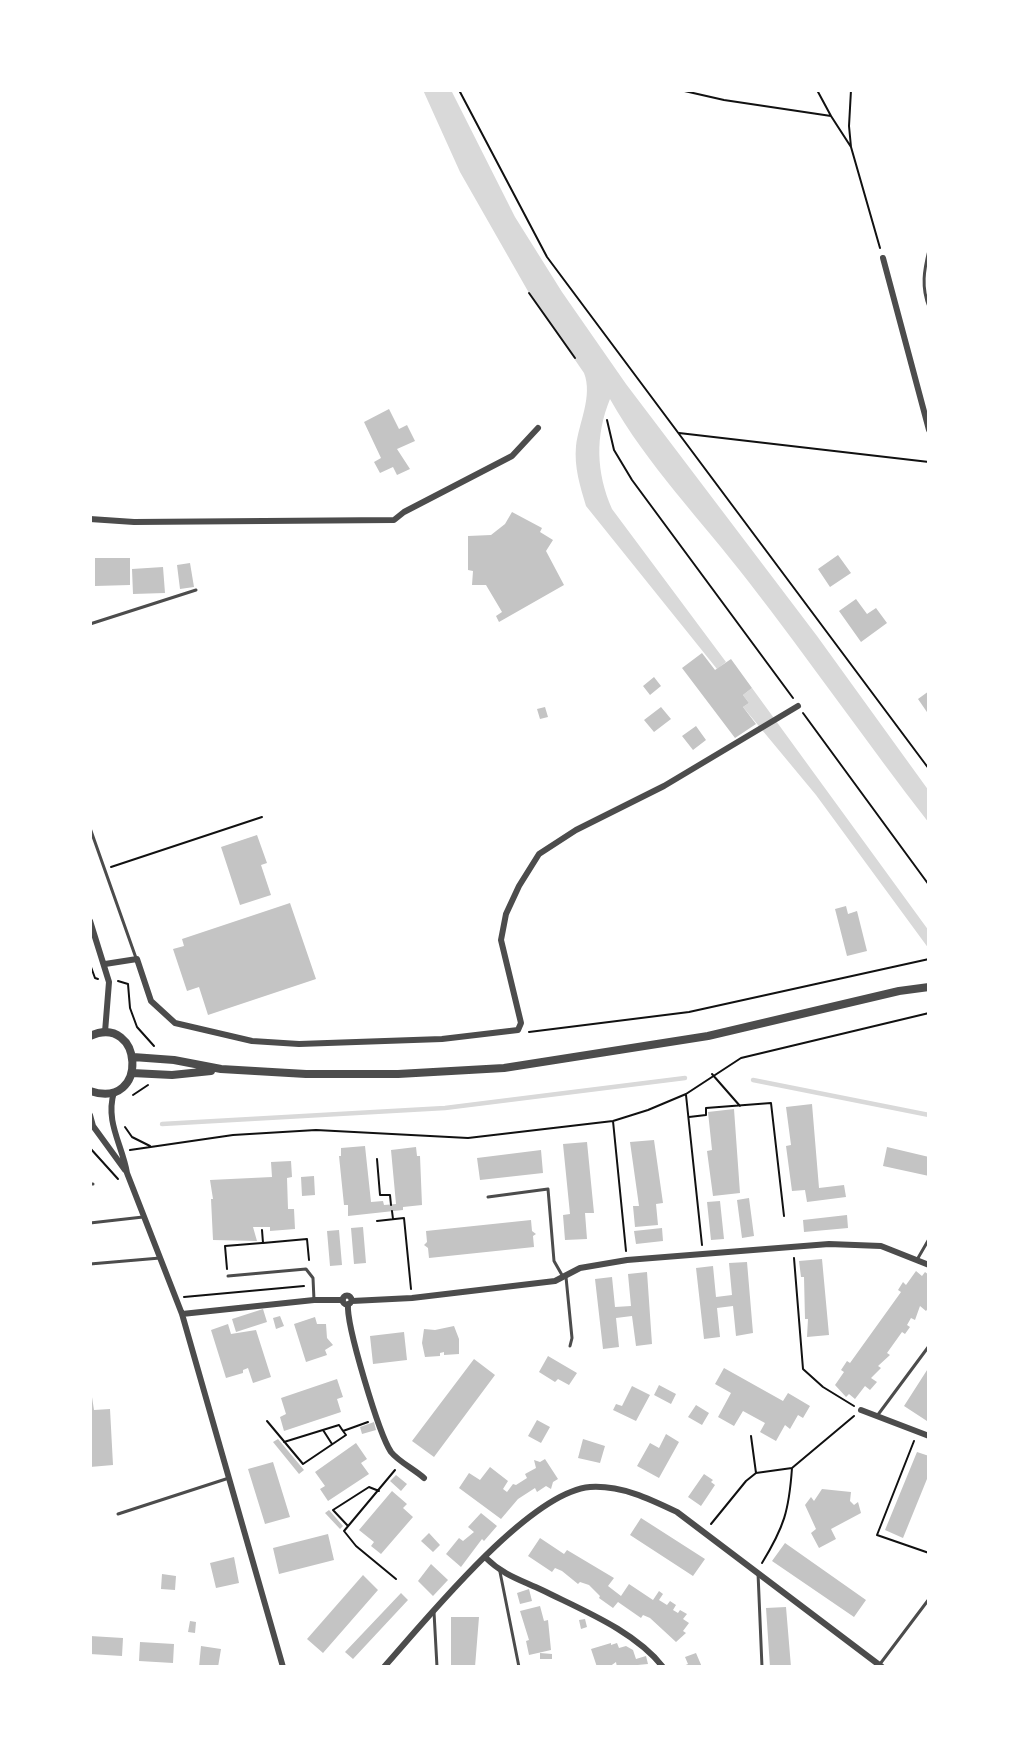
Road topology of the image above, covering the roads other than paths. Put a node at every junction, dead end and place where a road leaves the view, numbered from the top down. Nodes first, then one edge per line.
1 (929, 250) edge
2 (883, 258) road end
3 (929, 306) edge
4 (538, 428) dead end
5 (929, 430) edge
6 (90, 519) edge
7 (196, 590) dead end
8 (90, 624) edge
9 (798, 706) road end
10 (90, 828) edge
11 (90, 921) edge
12 (137, 959) junction
13 (105, 964) junction
14 (929, 980) edge
15 (929, 987) edge
16 (899, 991) junction
17 (105, 1032) junction
18 (90, 1036) edge
19 (133, 1057) junction
20 (220, 1070) junction
21 (132, 1073) junction
22 (90, 1091) edge
23 (114, 1092) junction
24 (90, 1115) edge
25 (127, 1173) junction
26 (488, 1197) dead end
27 (145, 1217) junction
28 (90, 1222) edge
29 (929, 1239) edge
30 (162, 1258) junction
31 (918, 1258) junction
32 (90, 1264) edge
33 (929, 1265) edge
34 (228, 1276) road end
35 (565, 1276) junction
36 (314, 1300) junction
37 (348, 1302) junction
38 (182, 1314) junction
39 (570, 1346) dead end
40 (929, 1346) edge
41 (861, 1410) road end
42 (877, 1416) junction
43 (929, 1436) edge
44 (229, 1478) junction
45 (424, 1478) dead end
46 (118, 1514) dead end
47 (486, 1558) junction
48 (758, 1571) junction
49 (501, 1572) junction
50 (929, 1599) edge
51 (434, 1612) junction
52 (881, 1666) edge
53 (283, 1667) edge
54 (384, 1667) edge
55 (437, 1667) edge
56 (519, 1667) edge
57 (663, 1667) edge
58 (762, 1667) edge

1 - 3 lane
2 - 5 street
4 - 6 street
7 - 8 lane
9 - 12 street
10 - 12 lane
11 - 13 street
12 - 13 street
13 - 17 street
14 - 16 street
15 - 16 street
16 - 20 street
17 - 18 street
17 - 19 street
19 - 20 street
19 - 21 street
20 - 21 street
21 - 23 street
22 - 23 street
23 - 25 street
24 - 25 street
25 - 27 street
26 - 35 lane
27 - 28 lane
27 - 30 street
29 - 31 lane
30 - 32 lane
30 - 38 street
31 - 33 street
31 - 35 street
34 - 36 lane
35 - 37 street
35 - 39 lane
36 - 37 street
36 - 38 street
37 - 45 street
38 - 44 street
40 - 42 lane
41 - 42 street
42 - 43 street
44 - 46 lane
44 - 53 street
47 - 48 street
47 - 49 street
47 - 51 street
48 - 52 street
48 - 58 lane
49 - 56 lane
49 - 57 street
50 - 52 lane
51 - 54 street
51 - 55 lane

